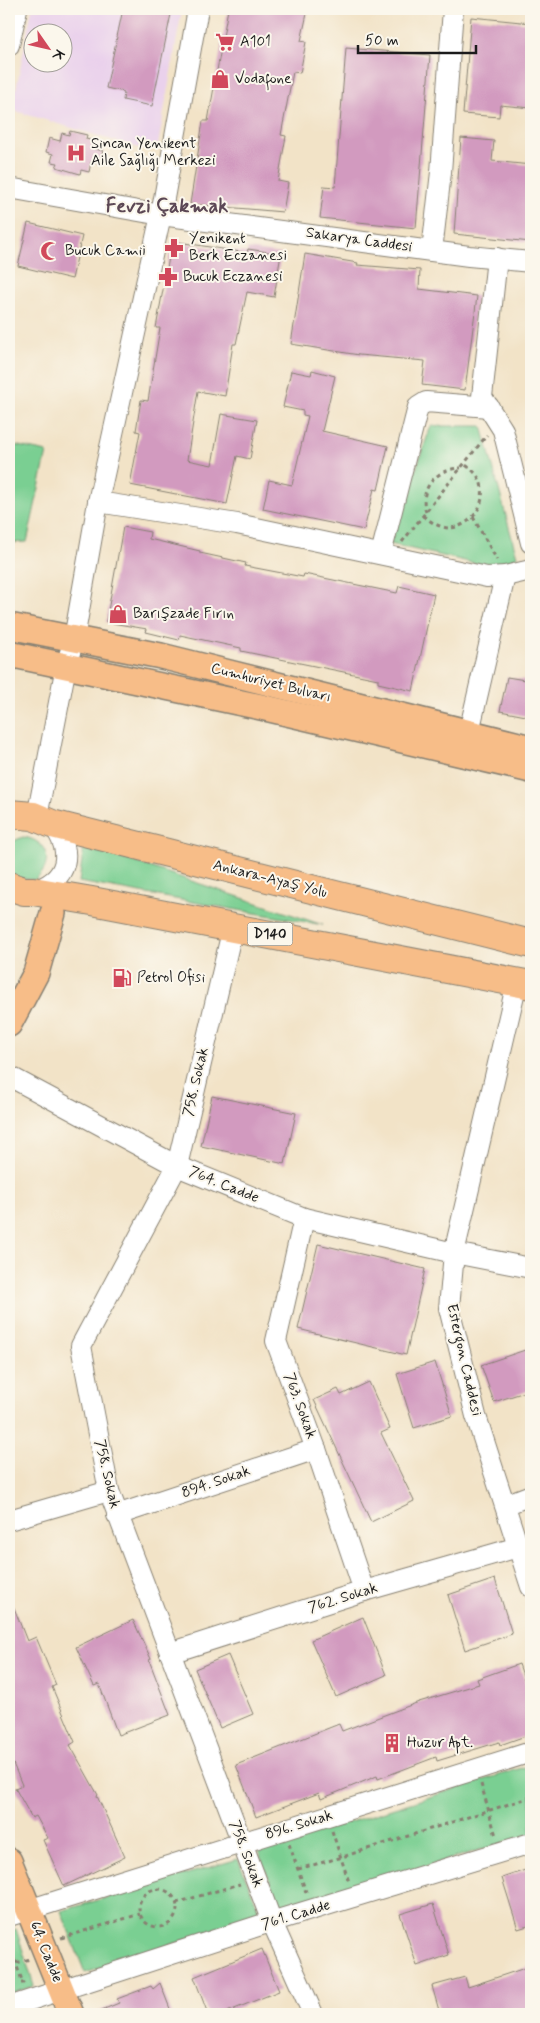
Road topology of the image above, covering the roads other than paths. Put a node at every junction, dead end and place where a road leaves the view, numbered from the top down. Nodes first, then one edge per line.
1 (17, 9) edge
2 (198, 9) edge
3 (453, 9) edge
4 (9, 44) edge
5 (9, 188) edge
6 (161, 214) junction
7 (432, 250) junction
8 (497, 258) junction
9 (531, 262) edge
10 (493, 414) junction
11 (98, 502) junction
12 (531, 543) edge
13 (386, 555) junction
14 (531, 570) edge
15 (505, 576) junction
16 (9, 626) edge
17 (74, 639) junction
18 (9, 654) edge
19 (66, 666) junction
20 (469, 732) junction
21 (531, 748) edge
22 (531, 770) edge
23 (26, 818) edge
24 (43, 891) edge
25 (232, 927) junction
26 (531, 944) edge
27 (524, 984) edge
28 (9, 1024) edge
29 (9, 1076) edge
30 (177, 1166) junction
31 (304, 1218) junction
32 (454, 1253) junction
33 (531, 1268) edge
34 (316, 1448) junction
35 (108, 1491) junction
36 (531, 1495) edge
37 (505, 1505) junction
38 (117, 1515) junction
39 (9, 1520) edge
40 (518, 1547) junction
41 (531, 1587) edge
42 (364, 1591) junction
43 (170, 1653) junction
44 (531, 1752) edge
45 (242, 1843) junction
46 (531, 1843) edge
47 (9, 1861) edge
48 (19, 1913) edge
49 (272, 1922) junction
50 (61, 1990) junction
51 (9, 2007) edge
52 (71, 2014) edge
53 (313, 2014) edge

1 - 4 street
2 - 6 street
3 - 7 street
5 - 6 street, Sakarya Caddesi
6 - 7 street, Sakarya Caddesi
6 - 11 street
7 - 8 street, Sakarya Caddesi
8 - 9 street, Sakarya Caddesi
8 - 10 street
10 - 12 street
10 - 13 street
11 - 13 street
11 - 17 street
13 - 15 street
14 - 15 street
15 - 20 street
16 - 17 main road, Cumhuriyet Bulvarı
17 - 19 street
17 - 20 main road, Cumhuriyet Bulvarı
18 - 19 main road, Cumhuriyet Bulvarı
19 - 22 main road, Cumhuriyet Bulvarı
19 - 23 street
20 - 21 main road, Cumhuriyet Bulvarı
23 - 24 street
23 - 26 highway, Ankara-Ayaş Yolu
24 - 25 highway, D140
24 - 28 main road
25 - 27 highway, D140
25 - 30 street, 758. Sokak
27 - 32 street, Estergon Caddesi
29 - 30 street, 764. Cadde
30 - 31 street, 764. Cadde
30 - 35 street, 758. Sokak
31 - 32 street, 764. Cadde
31 - 34 street, 763. Sokak
32 - 33 street, 764. Cadde
32 - 37 street, Estergon Caddesi
34 - 38 street, 894. Sokak
34 - 42 street, 763. Sokak
35 - 38 street, 758. Sokak
35 - 39 street
36 - 37 street
37 - 40 street, Estergon Caddesi
38 - 43 street, 758. Sokak
40 - 41 street, Estergon Caddesi
40 - 42 street, 762. Sokak
42 - 43 street, 762. Sokak
43 - 45 street, 758. Sokak
44 - 45 street, 896. Sokak
45 - 48 street, 896. Sokak
45 - 49 street, 758. Sokak
46 - 49 street, 761. Cadde
47 - 48 main road, 64. Cadde
48 - 50 main road, 64. Cadde
49 - 50 street, 761. Cadde
49 - 53 street, 758. Sokak
50 - 51 street, 761. Cadde
50 - 52 main road, 64. Cadde

